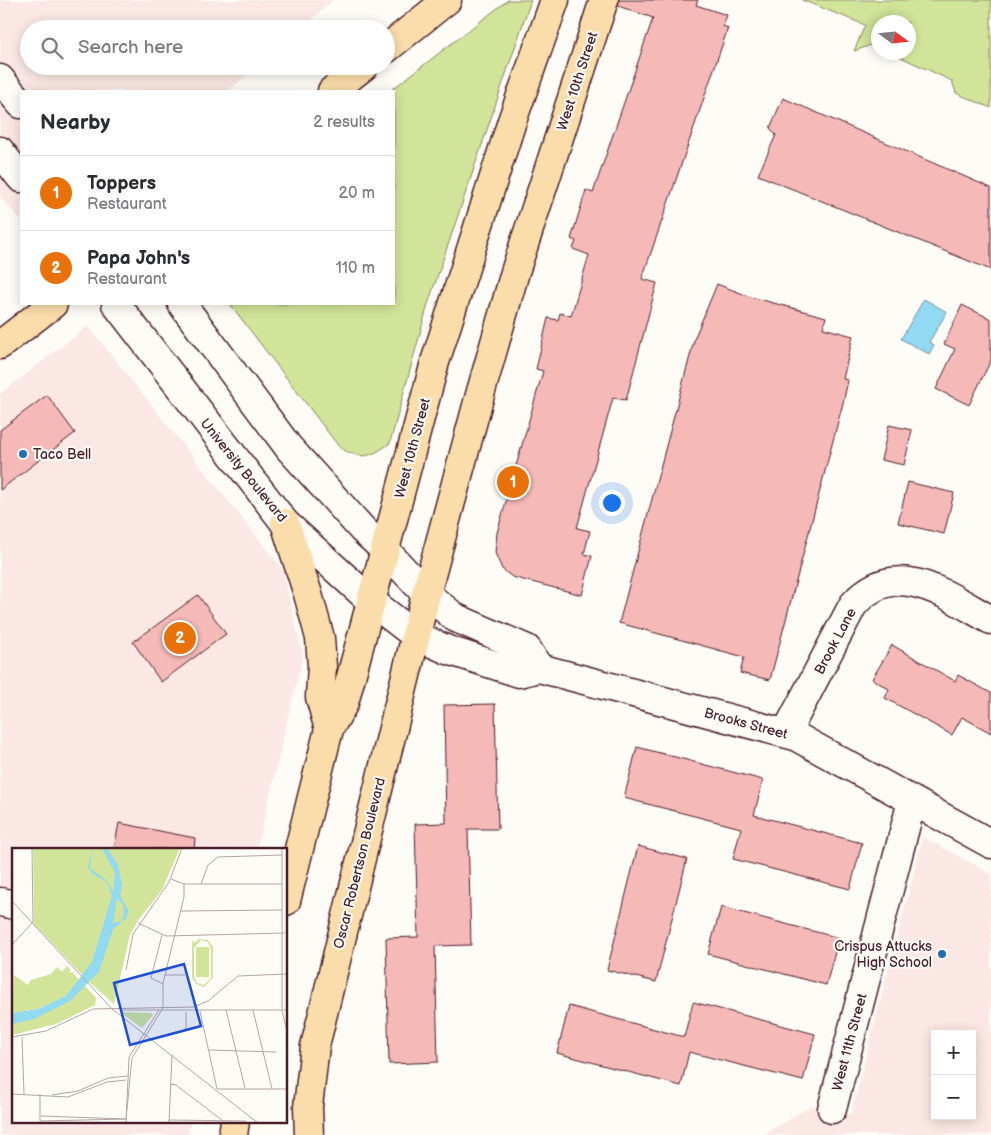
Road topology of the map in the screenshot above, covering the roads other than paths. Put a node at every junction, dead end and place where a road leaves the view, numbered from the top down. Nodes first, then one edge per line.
1 (447, 0) edge
2 (555, 0) edge
3 (604, 0) edge
4 (395, 42) edge
5 (352, 75) edge
6 (0, 79) edge
7 (333, 90) edge
8 (20, 103) edge
9 (0, 151) edge
10 (20, 177) edge
11 (52, 305) edge
12 (117, 305) edge
13 (183, 305) edge
14 (0, 345) edge
15 (284, 523) junction
16 (386, 551) junction
17 (426, 594) junction
18 (372, 602) junction
19 (991, 620) edge
20 (416, 636) junction
21 (539, 668) junction
22 (329, 729) junction
23 (786, 733) junction
24 (912, 801) junction
25 (991, 844) edge
26 (288, 892) edge
27 (832, 1109) dead end
28 (235, 1122) edge
29 (233, 1135) edge
30 (309, 1135) edge

1 - 4 main road
2 - 16 main road, West 10th Street
3 - 17 main road, West 10th Street
5 - 7 main road
6 - 8 street
9 - 10 street
11 - 14 main road
12 - 15 street, University Boulevard
13 - 16 street
15 - 18 street, University Boulevard
15 - 22 main road
16 - 17 street
16 - 18 main road, West 10th Street
17 - 20 main road, Oscar Robertson Boulevard
17 - 21 street
18 - 20 street, University Boulevard
18 - 22 main road, West 10th Street
19 - 23 street, Brook Lane
20 - 21 street, Brooks Street
20 - 30 main road, Oscar Robertson Boulevard
21 - 23 street, Brooks Street
22 - 26 main road, West 10th Street
23 - 24 street, Brooks Street
24 - 25 street, Brooks Street
24 - 27 street, West 11th Street
28 - 29 main road

